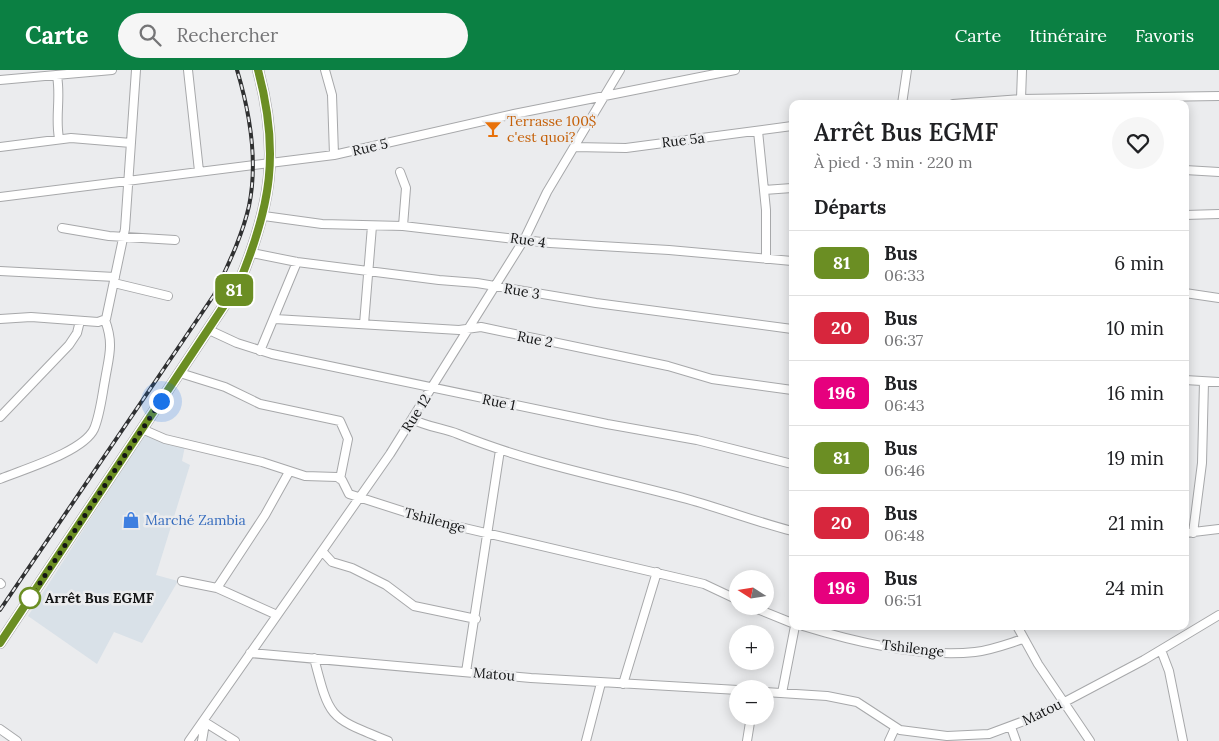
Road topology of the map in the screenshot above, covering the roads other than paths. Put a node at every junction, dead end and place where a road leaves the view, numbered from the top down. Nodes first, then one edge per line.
1 (112, 70) edge
2 (136, 70) edge
3 (188, 70) edge
4 (258, 70) edge
5 (325, 70) edge
6 (620, 70) edge
7 (735, 70) edge
8 (907, 70) edge
9 (1022, 70) edge
10 (57, 76) junction
11 (0, 80) edge
12 (1219, 96) edge
13 (603, 97) junction
14 (1021, 98) junction
15 (903, 100) edge
16 (998, 100) edge
17 (789, 126) edge
18 (758, 131) junction
19 (59, 138) junction
20 (131, 143) junction
21 (0, 147) edge
22 (574, 147) junction
23 (334, 155) junction
24 (271, 164) junction
25 (1189, 170) edge
26 (199, 172) junction
27 (400, 172) dead end
28 (1219, 172) edge
29 (128, 179) junction
30 (789, 188) edge
31 (764, 190) junction
32 (0, 197) edge
33 (1219, 214) edge
34 (1189, 215) edge
35 (264, 216) junction
36 (372, 226) junction
37 (403, 226) junction
38 (62, 228) dead end
39 (123, 235) junction
40 (524, 239) junction
41 (175, 240) dead end
42 (252, 253) junction
43 (766, 259) junction
44 (789, 261) edge
45 (297, 262) junction
46 (368, 270) junction
47 (0, 271) edge
48 (115, 280) junction
49 (494, 286) junction
50 (1189, 294) edge
51 (168, 296) dead end
52 (1219, 298) edge
53 (0, 319) edge
54 (275, 319) junction
55 (105, 320) junction
56 (80, 321) junction
57 (364, 324) junction
58 (469, 328) junction
59 (789, 329) edge
60 (209, 330) junction
61 (260, 351) junction
62 (180, 373) junction
63 (1189, 380) edge
64 (1204, 382) junction
65 (1219, 382) edge
66 (432, 387) junction
67 (789, 390) edge
68 (0, 417) edge
69 (412, 419) junction
70 (142, 428) junction
71 (500, 450) junction
72 (789, 463) edge
73 (289, 472) junction
74 (340, 478) junction
75 (0, 479) edge
76 (360, 498) junction
77 (789, 530) edge
78 (1219, 530) edge
79 (1189, 533) edge
80 (487, 534) junction
81 (322, 551) junction
82 (657, 572) junction
83 (182, 581) dead end
84 (216, 588) junction
85 (729, 596) edge
86 (277, 615) junction
87 (772, 615) edge
88 (1219, 615) edge
89 (476, 620) junction
90 (789, 622) edge
91 (794, 630) edge
92 (818, 630) edge
93 (1019, 630) edge
94 (1024, 639) junction
95 (0, 643) edge
96 (1162, 650) junction
97 (250, 653) junction
98 (314, 658) junction
99 (466, 672) junction
100 (602, 683) junction
101 (623, 684) junction
102 (729, 690) edge
103 (774, 693) edge
104 (782, 693) junction
105 (1064, 702) junction
106 (204, 722) junction
107 (750, 725) edge
108 (1011, 727) junction
109 (895, 728) junction
110 (0, 729) edge
111 (963, 739) edge
112 (589, 740) edge
113 (17, 741) edge
114 (188, 741) edge
115 (202, 741) edge
116 (235, 741) edge
117 (388, 741) edge
118 (747, 741) edge
119 (890, 741) edge
120 (1016, 741) edge
121 (1090, 741) edge
122 (1183, 741) edge

1 - 10 street
2 - 20 street
3 - 26 street
4 - 24 main road
5 - 23 street
6 - 13 street, Rue 12
7 - 13 street, Rue 5
8 - 15 street
9 - 14 street
10 - 11 street
10 - 19 street
12 - 14 street
13 - 22 street, Rue 12
13 - 23 street, Rue 5
14 - 16 street
17 - 18 street, Rue 5a
18 - 22 street, Rue 5a
18 - 31 street
19 - 20 street
19 - 21 street
20 - 29 street
22 - 40 street, Rue 12
23 - 24 street, Rue 5
24 - 26 street, Rue 5
24 - 35 main road
25 - 28 street
26 - 29 street, Rue 5
27 - 37 street
29 - 32 street, Rue 5
29 - 39 street
30 - 31 street
31 - 43 street
33 - 34 street
35 - 36 street, Rue 4
35 - 42 main road
36 - 37 street, Rue 4
36 - 46 street
37 - 40 street, Rue 4
38 - 39 street
39 - 41 street
39 - 48 street
40 - 43 street, Rue 4
40 - 49 street, Rue 12
42 - 45 street, Rue 3
42 - 60 main road
43 - 44 street, Rue 4
45 - 46 street, Rue 3
45 - 54 street
46 - 49 street, Rue 3
46 - 57 street
47 - 48 street
48 - 51 street
48 - 55 street
49 - 58 street, Rue 12
49 - 59 street, Rue 3
50 - 52 street
53 - 56 street
54 - 57 street, Rue 2
54 - 61 street
55 - 56 street
55 - 75 street
56 - 68 street
57 - 58 street, Rue 2
58 - 66 street, Rue 12
58 - 67 street, Rue 2
60 - 61 street, Rue 1
60 - 62 main road
61 - 66 street, Rue 1
62 - 70 main road
62 - 74 street
63 - 64 street
64 - 65 street
64 - 79 street
66 - 69 street, Rue 12
66 - 72 street, Rue 1
69 - 71 street
69 - 76 street, Rue 12
70 - 73 street
70 - 95 main road
71 - 77 street
71 - 80 street
73 - 74 street
73 - 84 street
74 - 76 street, Tshilenge
76 - 80 street, Tshilenge
76 - 81 street, Rue 12
78 - 79 street
80 - 82 street, Tshilenge
80 - 89 street
81 - 86 street, Rue 12
81 - 89 street
82 - 85 street, Tshilenge
82 - 101 street
83 - 84 street
84 - 86 street
86 - 97 street, Rue 12
87 - 90 street
88 - 96 street, Matou
89 - 99 street
91 - 104 street
92 - 94 street, Tshilenge
93 - 94 street
94 - 105 street
96 - 105 street, Matou
96 - 122 street
97 - 98 street, Matou
97 - 106 street, Rue 12
98 - 99 street, Matou
98 - 117 street
99 - 100 street, Matou
100 - 101 street, Matou
100 - 112 street
101 - 102 street, Matou
103 - 104 street
104 - 109 street
105 - 108 street, Matou
105 - 121 street
106 - 114 street, Rue 12
106 - 115 street
106 - 116 street
107 - 118 street
108 - 111 street, Matou
108 - 120 street
109 - 111 street, Matou
109 - 119 street
110 - 113 street

